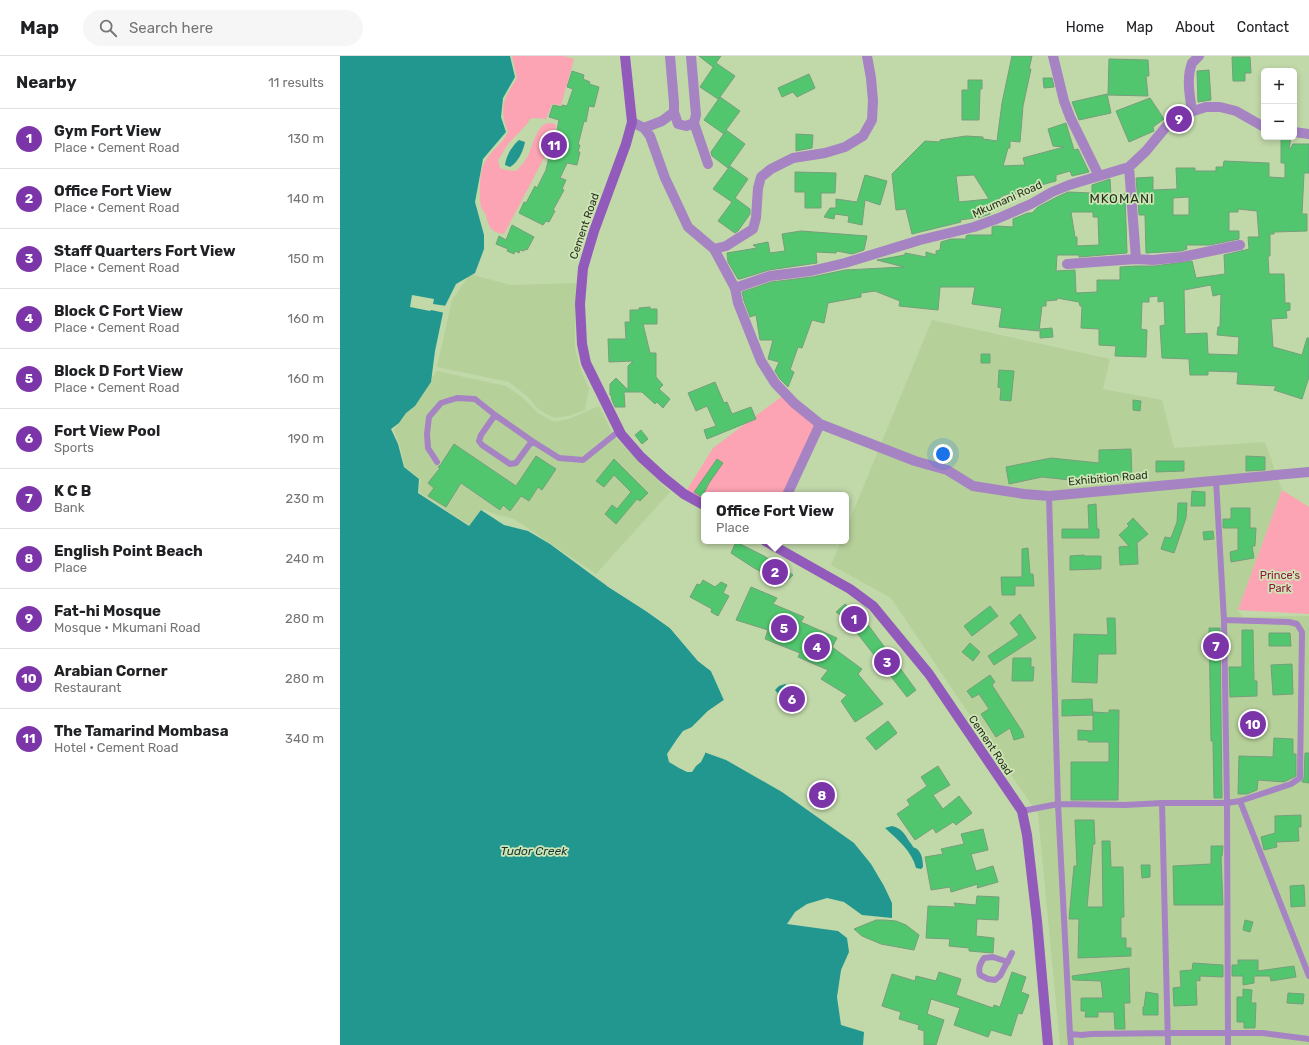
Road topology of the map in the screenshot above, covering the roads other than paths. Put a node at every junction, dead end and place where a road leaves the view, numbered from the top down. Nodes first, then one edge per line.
1 (625, 56) edge
2 (670, 56) edge
3 (691, 56) edge
4 (867, 56) edge
5 (1053, 56) edge
6 (1199, 56) edge
7 (674, 112) junction
8 (1192, 112) junction
9 (632, 122) junction
10 (694, 123) junction
11 (1261, 124) edge
12 (644, 128) junction
13 (1297, 132) edge
14 (1309, 134) edge
15 (708, 164) dead end
16 (1129, 168) junction
17 (1099, 176) junction
18 (1240, 245) dead end
19 (714, 249) junction
20 (1136, 258) junction
21 (1067, 264) dead end
22 (735, 288) junction
23 (496, 415) junction
24 (820, 424) junction
25 (619, 431) junction
26 (532, 441) junction
27 (437, 462) dead end
28 (1309, 472) edge
29 (1216, 480) junction
30 (788, 492) edge
31 (1049, 496) junction
32 (701, 503) edge
33 (770, 544) edge
34 (1224, 620) junction
35 (1240, 801) junction
36 (1162, 803) junction
37 (1227, 803) junction
38 (1058, 804) junction
39 (1022, 811) junction
40 (1012, 953) dead end
41 (1008, 962) junction
42 (1309, 976) edge
43 (1228, 1032) junction
44 (1168, 1033) junction
45 (1070, 1034) junction
46 (1309, 1039) edge
47 (1048, 1045) edge
48 (1071, 1045) edge
49 (1168, 1045) edge
50 (1228, 1045) edge

1 - 9 main road, Cement Road
2 - 7 street
3 - 10 street
4 - 19 street
5 - 17 street
6 - 8 street
7 - 10 street
7 - 12 street
8 - 11 street
8 - 16 street
9 - 12 street
9 - 25 main road, Cement Road
10 - 15 street
12 - 19 street
13 - 14 street
16 - 17 street, Mkumani Road
16 - 20 street
17 - 22 street, Mkumani Road
18 - 20 street
19 - 22 street, Exhibition Road
20 - 21 street
22 - 24 street, Exhibition Road
23 - 26 lane
23 - 26 lane
23 - 27 lane
24 - 30 street
24 - 31 street, Exhibition Road
25 - 26 lane
25 - 32 main road, Cement Road
28 - 29 street, Exhibition Road
29 - 31 street, Exhibition Road
29 - 34 lane
31 - 38 lane
33 - 39 main road, Cement Road
34 - 35 lane
34 - 37 lane
35 - 37 lane
35 - 42 lane
36 - 37 lane
36 - 38 lane
36 - 44 lane
37 - 43 lane
38 - 39 lane
38 - 45 lane
39 - 47 main road, Cement Road
40 - 41 lane
41 - 41 lane
43 - 44 lane
43 - 46 lane
43 - 50 lane
44 - 45 lane
44 - 49 lane
45 - 48 lane

